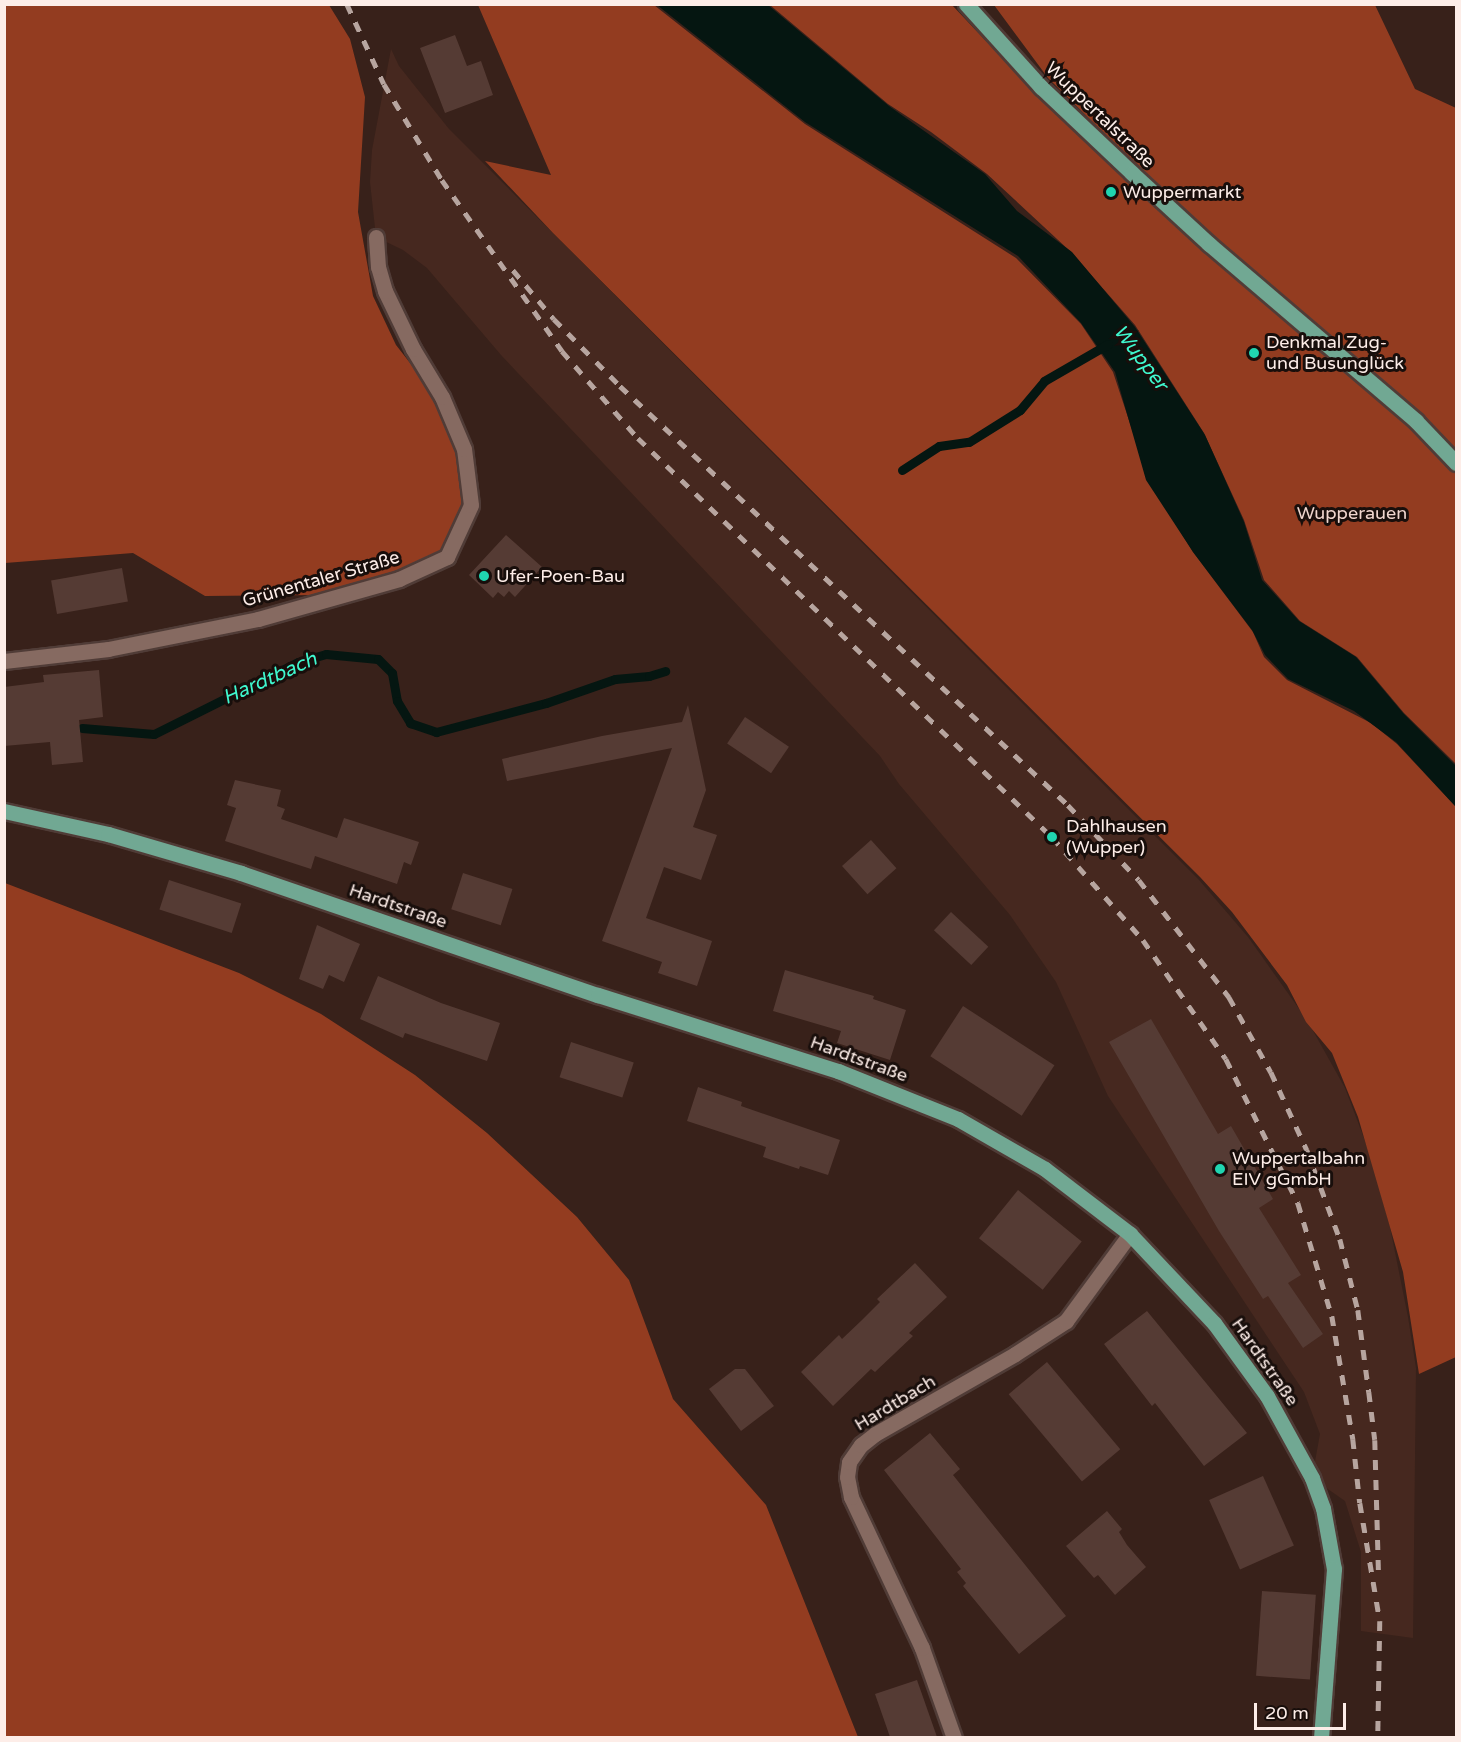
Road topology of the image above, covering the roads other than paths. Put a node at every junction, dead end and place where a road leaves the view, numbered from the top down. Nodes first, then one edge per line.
1 (966, 4) edge
2 (376, 237) dead end
3 (1456, 463) edge
4 (4, 661) edge
5 (4, 811) edge
6 (1130, 1234) junction
7 (954, 1737) edge
8 (1321, 1737) edge

1 - 3 main road, Wuppertalstraße
2 - 4 street, Grünentaler Straße
5 - 6 main road, Hardtstraße
6 - 7 street, Hardtbach
6 - 8 main road, Hardtstraße

